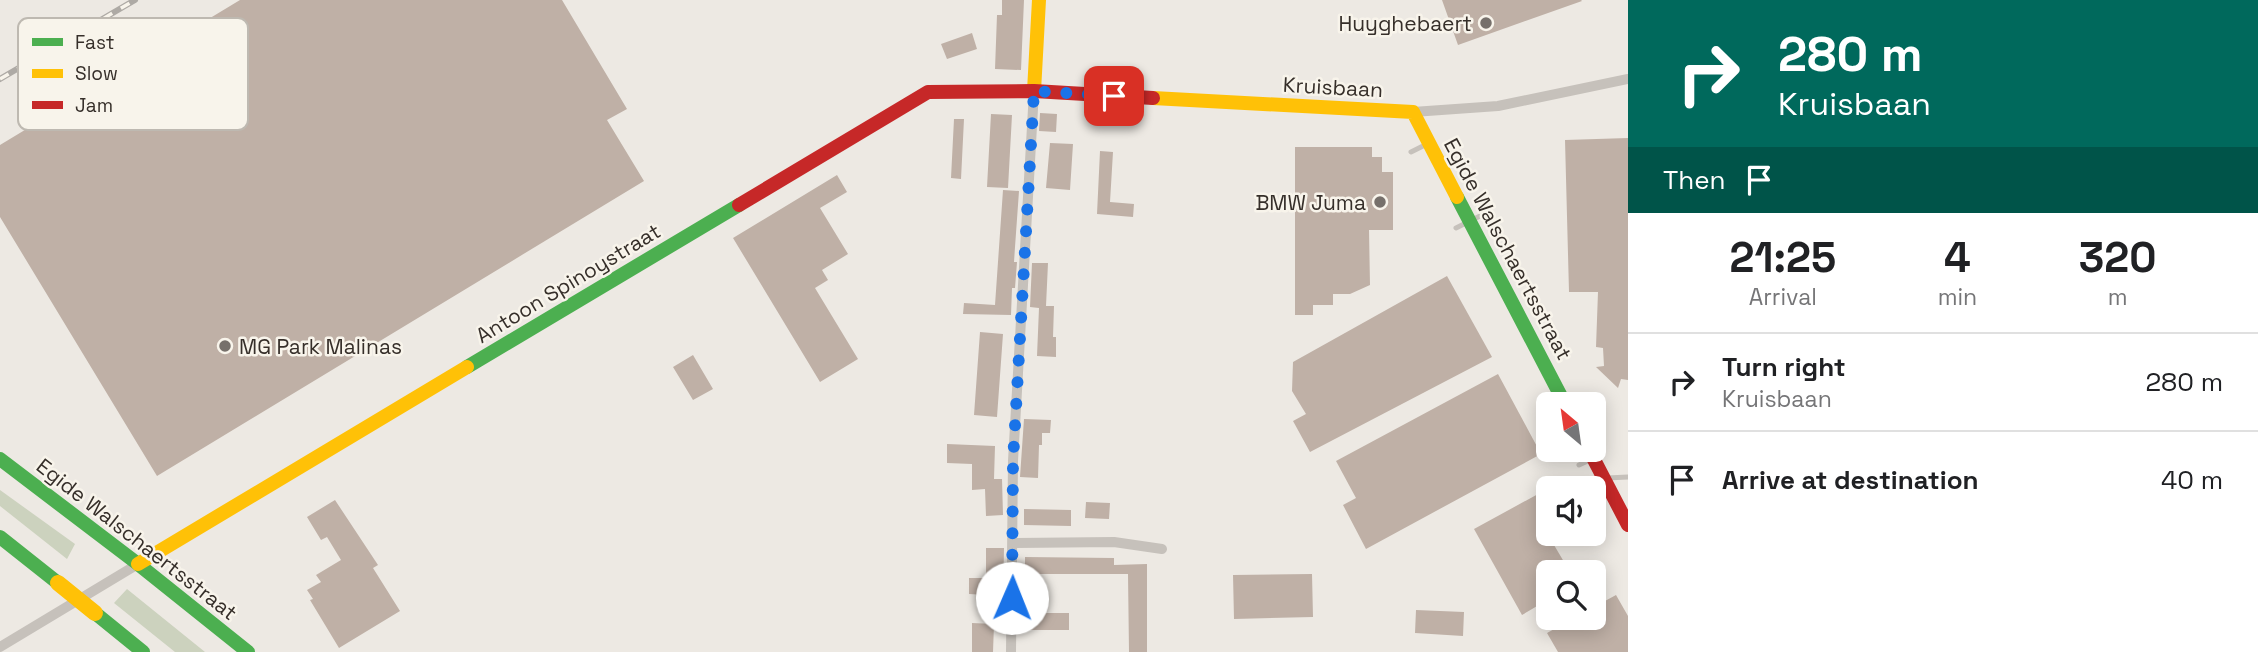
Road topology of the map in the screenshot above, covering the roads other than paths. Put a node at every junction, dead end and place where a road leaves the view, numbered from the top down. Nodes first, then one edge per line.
1 (1039, 0) edge
2 (1628, 79) edge
3 (1034, 91) junction
4 (1413, 112) junction
5 (1429, 143) junction
6 (1411, 152) dead end
7 (1559, 392) edge
8 (0, 459) edge
9 (1590, 462) edge
10 (1602, 476) edge
11 (1628, 477) edge
12 (1606, 478) edge
13 (1606, 482) edge
14 (1628, 525) edge
15 (0, 537) edge
16 (1013, 543) junction
17 (1162, 549) dead end
18 (138, 564) junction
19 (0, 647) edge
20 (143, 652) edge
21 (248, 652) edge
22 (1011, 652) edge

1 - 3 main road
2 - 4 street, Kruisbaan
3 - 4 main road, Kruisbaan
3 - 16 street
3 - 18 main road, Antoon Spinoystraat
4 - 5 main road, Egide Walschaertsstraat
5 - 6 lane
5 - 7 main road, Egide Walschaertsstraat
8 - 18 main road, Egide Walschaertsstraat
9 - 10 main road
11 - 12 lane
13 - 14 main road
15 - 20 main road, bridge
16 - 17 street
16 - 22 street
18 - 19 street
18 - 21 main road, Egide Walschaertsstraat

